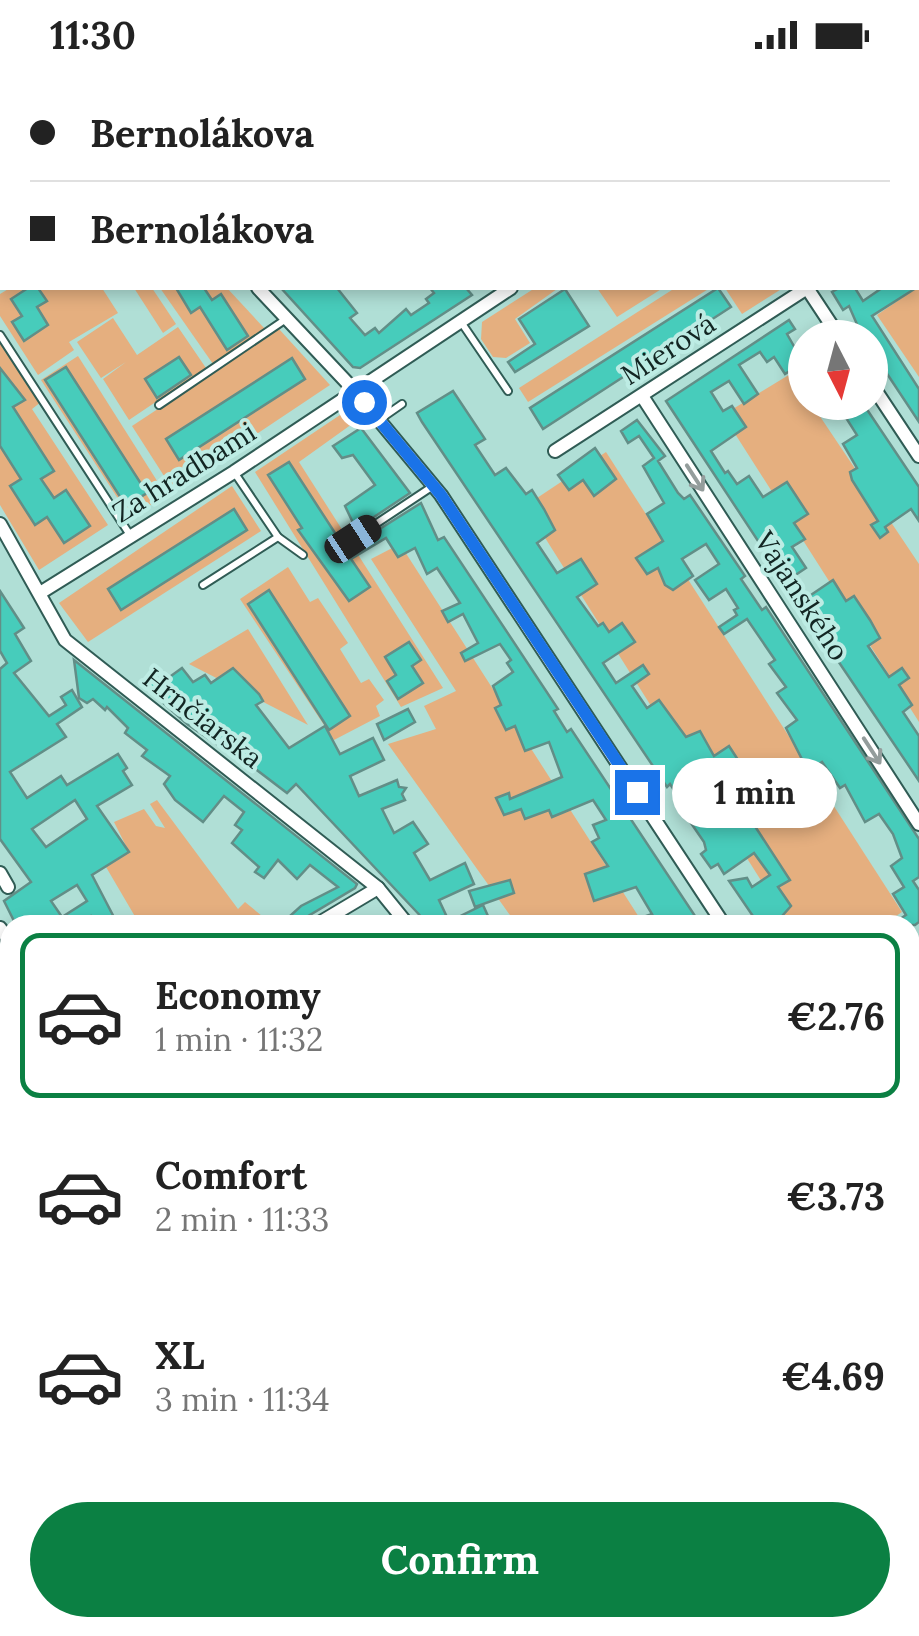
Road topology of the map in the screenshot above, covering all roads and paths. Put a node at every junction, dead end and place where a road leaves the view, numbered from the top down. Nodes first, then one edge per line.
1 (260, 290) edge
2 (508, 290) edge
3 (804, 290) edge
4 (808, 290) edge
5 (287, 318) junction
6 (828, 320) edge
7 (460, 321) junction
8 (0, 335) edge
9 (354, 390) junction
10 (508, 391) dead end
11 (642, 396) junction
12 (402, 404) dead end
13 (159, 405) dead end
14 (888, 409) edge
15 (379, 420) junction
16 (555, 450) dead end
17 (919, 456) edge
18 (234, 472) junction
19 (434, 486) junction
20 (0, 524) edge
21 (131, 536) junction
22 (278, 536) junction
23 (353, 539) dead end
24 (302, 555) dead end
25 (203, 586) dead end
26 (40, 593) junction
27 (919, 824) edge
28 (0, 873) edge
29 (8, 887) dead end
30 (378, 888) junction
31 (333, 915) edge
32 (400, 915) edge
33 (717, 915) edge

1 - 5 street
2 - 7 street, Za hradbami
3 - 11 street, Mierová
4 - 6 street
5 - 9 street
5 - 13 lane
7 - 9 street, Za hradbami
7 - 10 lane
8 - 21 lane
9 - 15 street
9 - 18 street, Za hradbami
11 - 16 street, Mierová
11 -> 27 street, Vajanského
12 - 15 lane
14 - 17 street
15 - 19 street
18 - 21 street, Za hradbami
18 - 22 lane
19 - 23 lane
19 - 33 street
20 - 26 street, Hrnčiarska
21 - 26 street, Za hradbami
22 - 24 lane
22 - 25 lane
26 - 30 street, Hrnčiarska
28 - 29 street
30 - 31 street
30 - 32 street, Hrnčiarska

